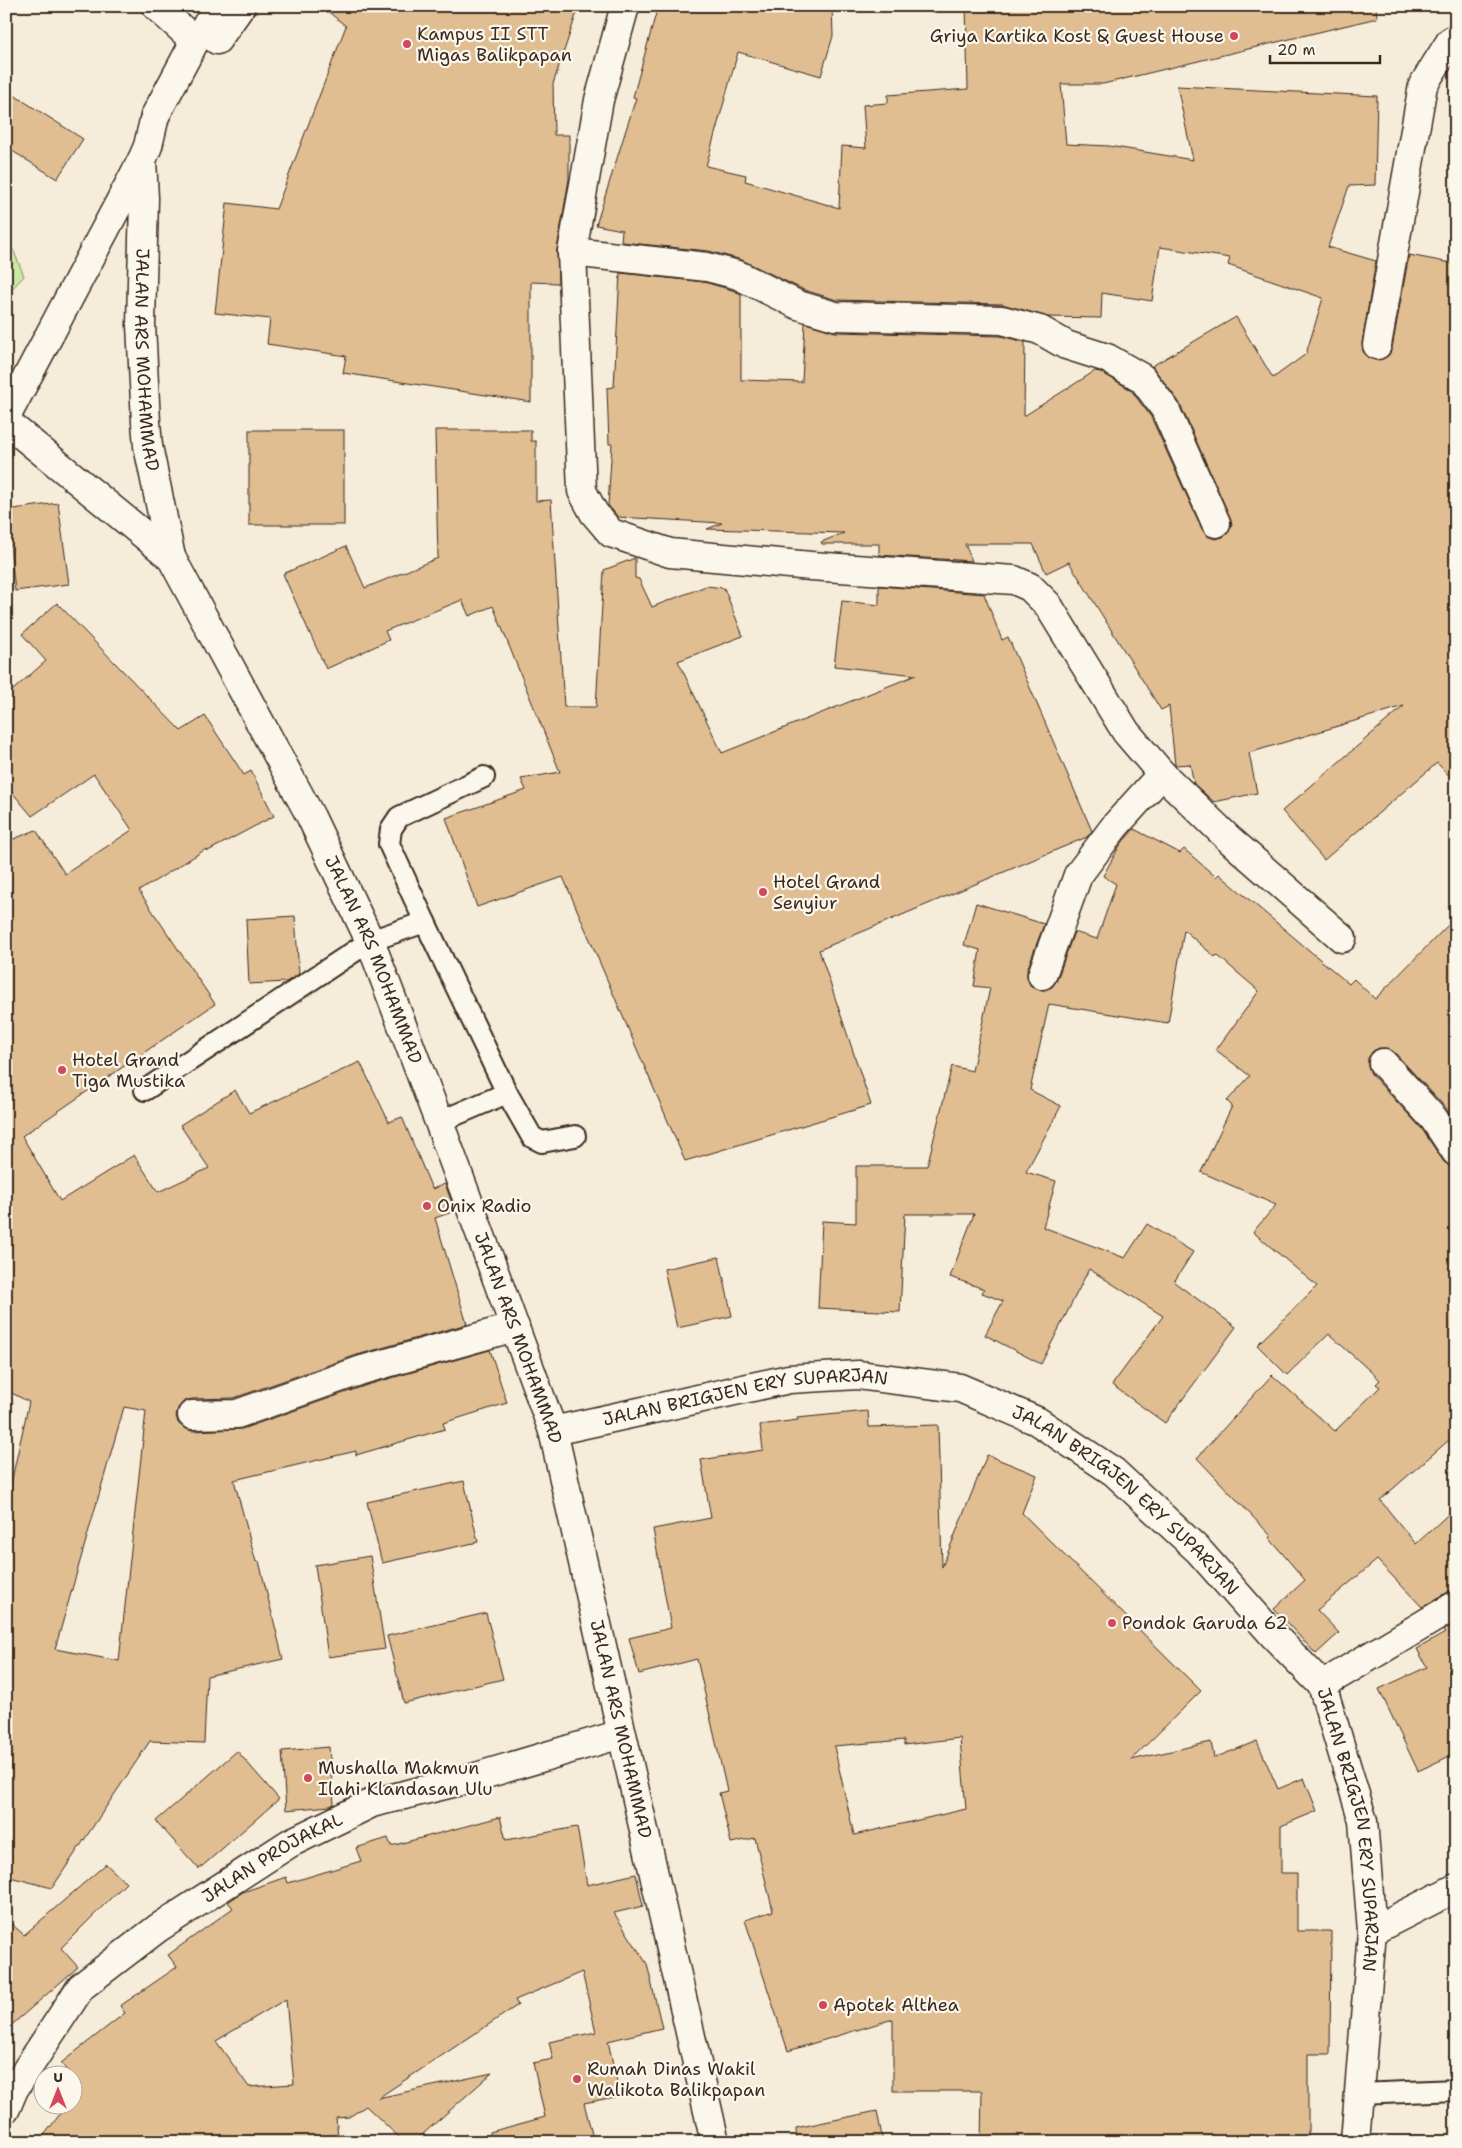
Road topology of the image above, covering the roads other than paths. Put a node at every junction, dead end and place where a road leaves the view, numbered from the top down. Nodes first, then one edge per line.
1 (156, 6) edge
2 (220, 6) edge
3 (241, 6) edge
4 (625, 6) edge
5 (1456, 38) edge
6 (195, 41) junction
7 (145, 153) junction
8 (572, 252) junction
9 (1377, 346) dead end
10 (6, 417) edge
11 (6, 422) edge
12 (1216, 523) dead end
13 (171, 557) junction
14 (1162, 774) junction
15 (484, 778) dead end
16 (425, 922) junction
17 (1342, 938) dead end
18 (370, 941) junction
19 (1042, 976) dead end
20 (1384, 1064) dead end
21 (145, 1090) dead end
22 (507, 1093) junction
23 (439, 1122) junction
24 (575, 1136) dead end
25 (1456, 1152) edge
26 (515, 1327) junction
27 (192, 1415) dead end
28 (553, 1431) junction
29 (1456, 1605) edge
30 (1322, 1685) junction
31 (621, 1734) junction
32 (1456, 1888) edge
33 (1372, 1931) junction
34 (1456, 2090) edge
35 (1358, 2094) junction
36 (6, 2108) edge
37 (715, 2142) edge
38 (1355, 2142) edge

1 - 6 street
2 - 6 street
3 - 7 street
4 - 8 street
5 - 9 street
6 - 7 street
7 - 10 street
7 - 13 street, JALAN ARS MOHAMMAD
8 - 12 street
8 - 14 street
11 - 13 street, JALAN ARS MOHAMMAD
13 - 18 street, JALAN ARS MOHAMMAD
14 - 17 street
14 - 19 street
15 - 16 lane
16 - 18 lane
16 - 22 lane
18 - 21 lane
18 - 23 street, JALAN ARS MOHAMMAD
20 - 25 street
22 - 23 lane
22 - 24 lane
23 - 26 street, JALAN ARS MOHAMMAD
26 - 27 street
26 - 28 street, JALAN ARS MOHAMMAD
28 - 30 street, JALAN BRIGJEN ERY SUPARJAN
28 - 31 street, JALAN ARS MOHAMMAD
29 - 30 street
30 - 33 street, JALAN BRIGJEN ERY SUPARJAN
31 - 36 street, JALAN PROJAKAL
31 - 37 street, JALAN ARS MOHAMMAD
32 - 33 street
33 - 35 street, JALAN BRIGJEN ERY SUPARJAN
34 - 35 lane
35 - 38 street, JALAN BRIGJEN ERY SUPARJAN

